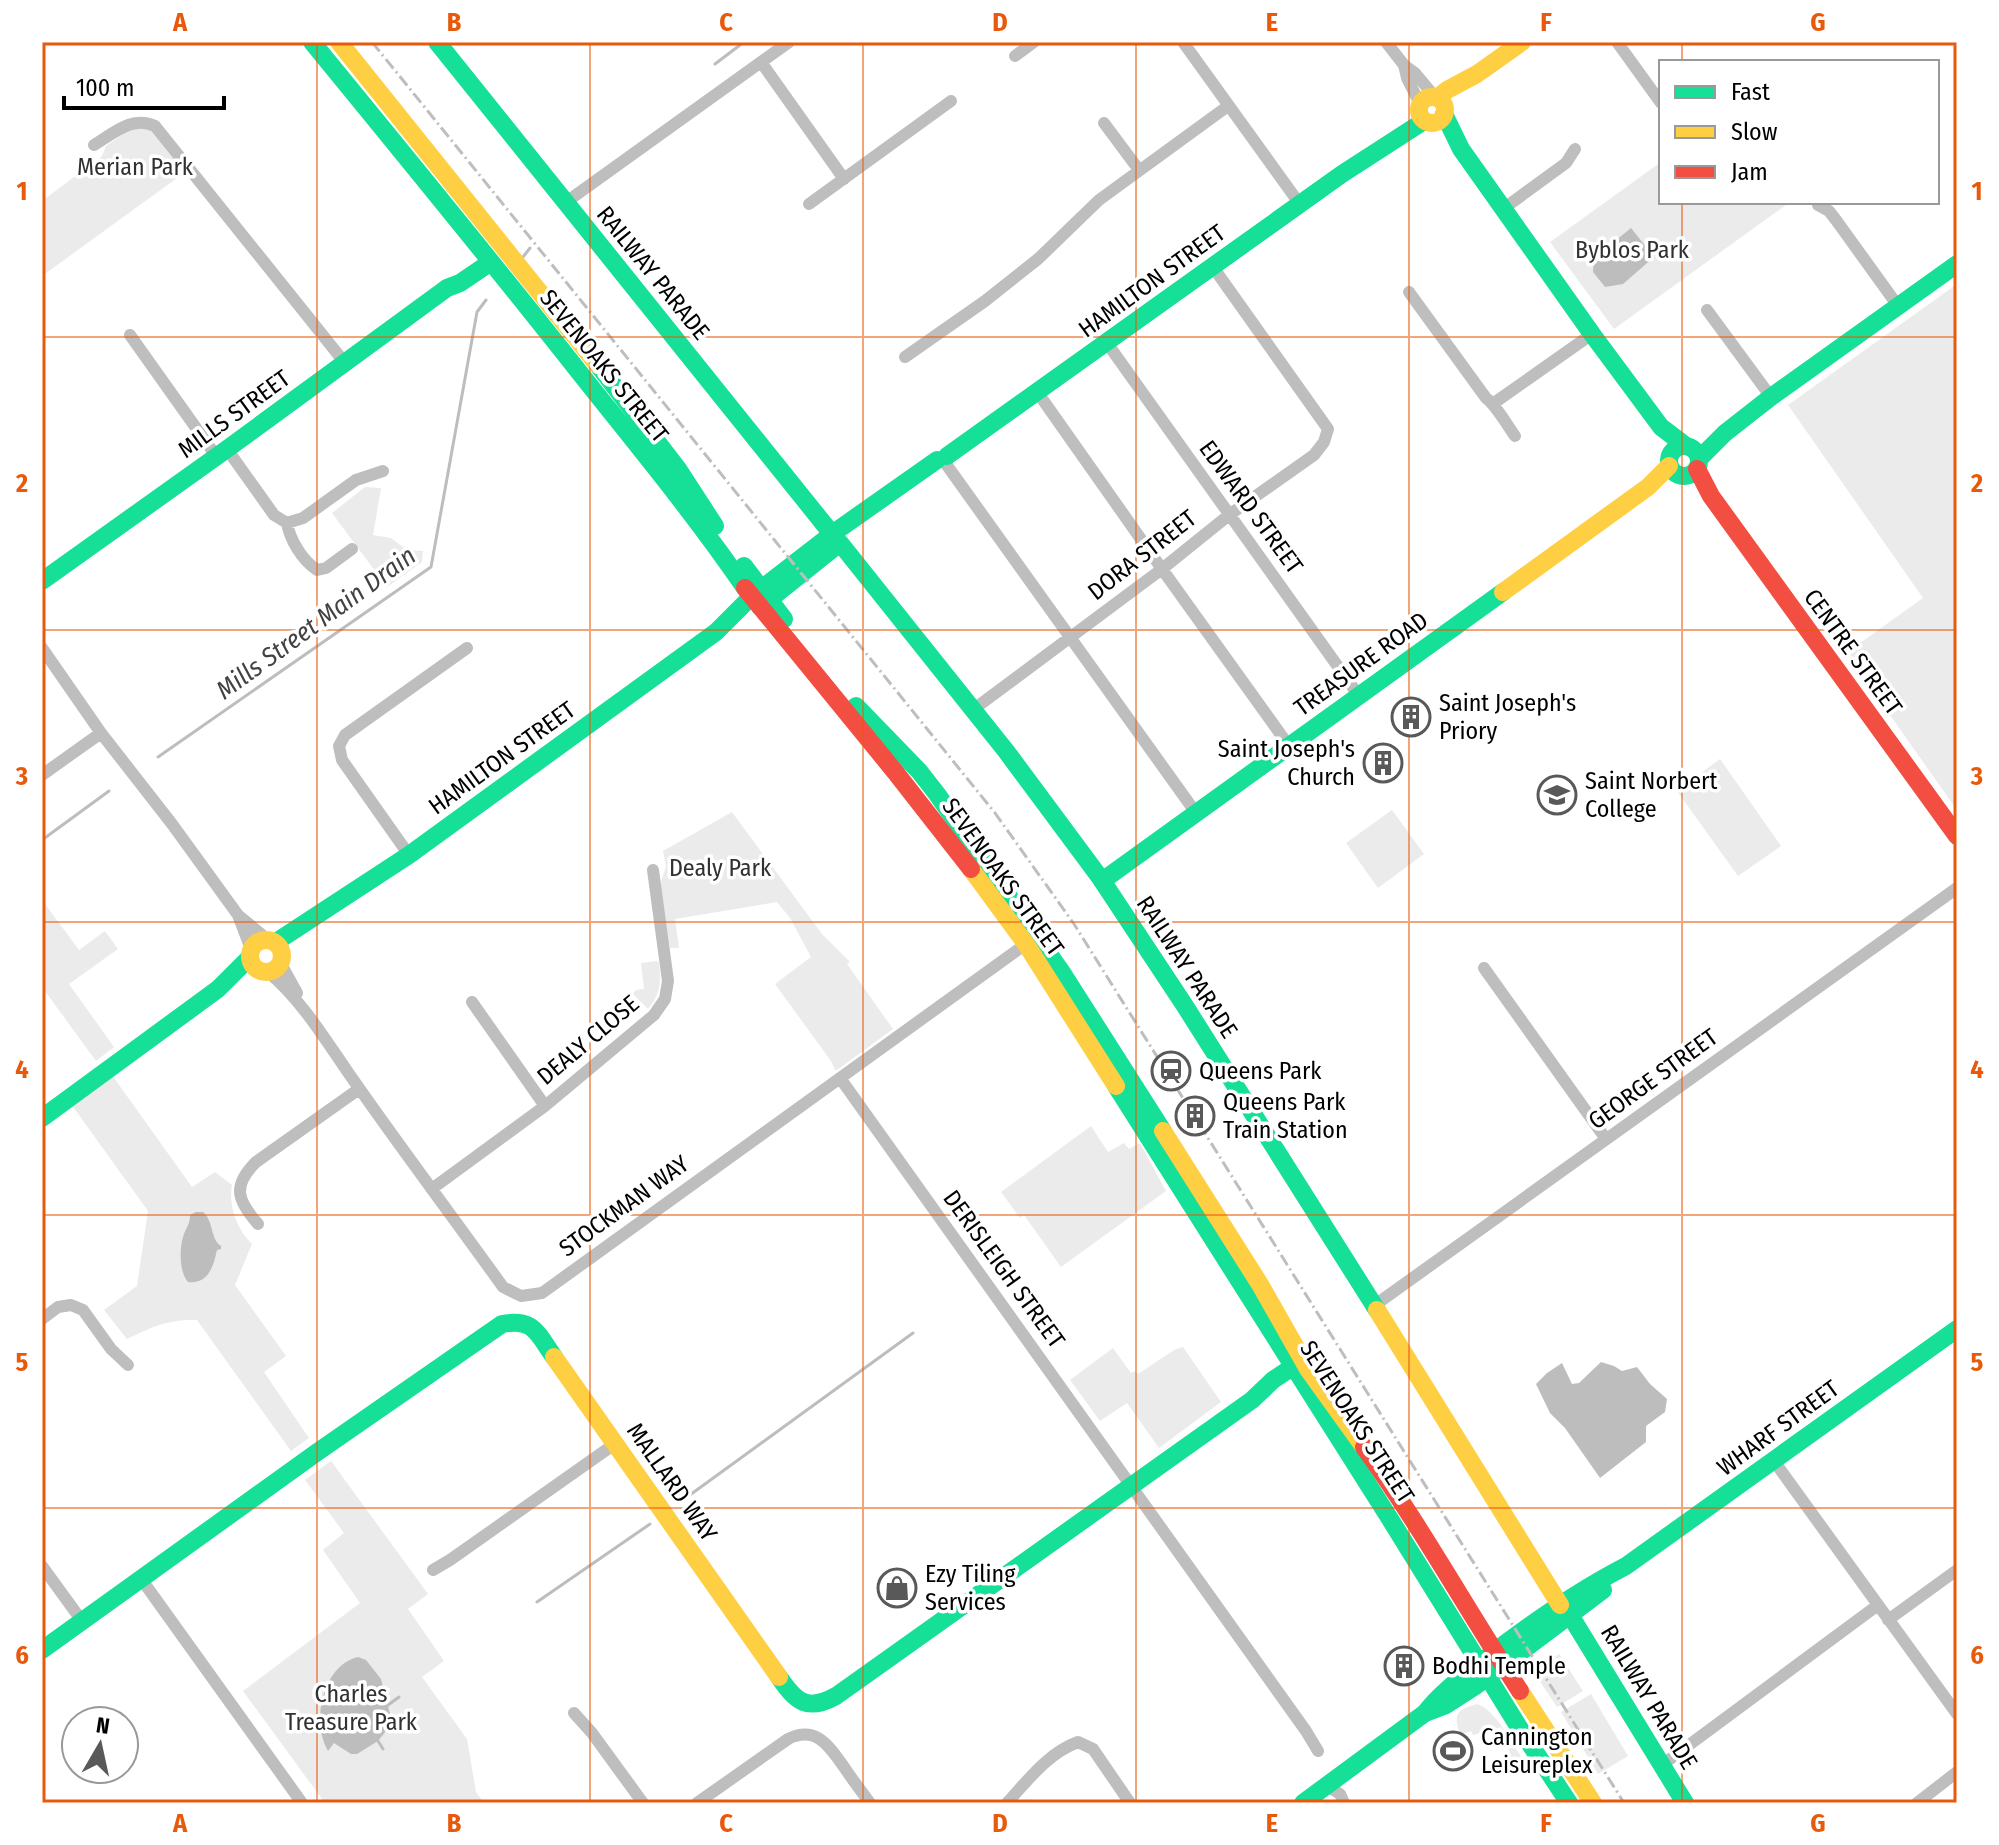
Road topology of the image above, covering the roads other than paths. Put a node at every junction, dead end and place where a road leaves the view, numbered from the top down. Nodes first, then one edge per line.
1 (312, 42) edge
2 (339, 42) edge
3 (437, 42) edge
4 (789, 42) edge
5 (1034, 42) edge
6 (1183, 42) edge
7 (1386, 42) edge
8 (1522, 42) edge
9 (1617, 42) edge
10 (1015, 56) dead end
11 (761, 62) junction
12 (1659, 100) edge
13 (951, 101) dead end
14 (1228, 106) junction
15 (1432, 110) junction
16 (1104, 123) dead end
17 (94, 145) dead end
18 (1575, 149) dead end
19 (1139, 170) junction
20 (844, 179) junction
21 (566, 202) junction
22 (1299, 203) junction
23 (809, 204) dead end
24 (1818, 205) dead end
25 (1503, 209) junction
26 (488, 226) junction
27 (489, 256) junction
28 (516, 261) junction
29 (1957, 264) edge
30 (1213, 267) junction
31 (1409, 292) dead end
32 (1898, 306) junction
33 (1707, 310) dead end
34 (1592, 334) junction
35 (130, 335) dead end
36 (1107, 343) junction
37 (905, 357) dead end
38 (345, 363) junction
39 (1038, 393) junction
40 (1771, 397) junction
41 (1494, 403) junction
42 (1515, 436) dead end
43 (221, 453) junction
44 (943, 461) junction
45 (1685, 461) junction
46 (383, 471) dead end
47 (1229, 515) junction
48 (287, 523) junction
49 (836, 539) junction
50 (352, 549) dead end
51 (1162, 569) junction
52 (43, 578) edge
53 (761, 598) junction
54 (1071, 638) junction
55 (42, 648) edge
56 (467, 648) dead end
57 (1359, 696) junction
58 (974, 709) junction
59 (101, 733) junction
60 (1289, 746) junction
61 (42, 775) edge
62 (1196, 813) junction
63 (1957, 836) edge
64 (409, 855) junction
65 (653, 870) dead end
66 (1102, 881) junction
67 (1957, 888) edge
68 (238, 915) junction
69 (1031, 940) junction
70 (267, 956) junction
71 (1484, 968) dead end
72 (472, 1002) dead end
73 (840, 1078) junction
74 (359, 1089) junction
75 (545, 1106) junction
76 (42, 1118) edge
77 (1606, 1139) junction
78 (433, 1188) junction
79 (258, 1224) dead end
80 (1375, 1305) junction
81 (42, 1319) edge
82 (1957, 1329) edge
83 (128, 1365) dead end
84 (1300, 1368) junction
85 (616, 1443) junction
86 (1774, 1461) junction
87 (1132, 1486) junction
88 (42, 1566) edge
89 (433, 1570) dead end
90 (1957, 1570) edge
91 (142, 1580) junction
92 (1878, 1605) junction
93 (1565, 1610) junction
94 (1888, 1620) junction
95 (82, 1621) junction
96 (42, 1650) edge
97 (1500, 1658) junction
98 (1483, 1671) junction
99 (574, 1713) dead end
100 (1957, 1714) edge
101 (1318, 1751) dead end
102 (1662, 1765) junction
103 (1957, 1772) edge
104 (1319, 1796) edge
105 (302, 1803) edge
106 (643, 1803) edge
107 (697, 1803) edge
108 (870, 1803) edge
109 (1007, 1803) edge
110 (1130, 1803) edge
111 (1344, 1803) edge
112 (1569, 1803) edge
113 (1593, 1803) edge
114 (1685, 1803) edge
115 (1917, 1803) edge

1 - 27 street, SEVENOAKS STREET
2 - 26 street, SEVENOAKS STREET
3 - 21 street, RAILWAY PARADE
4 - 11 street
5 - 10 street
6 - 14 street
7 - 15 street, CENTRE STREET
8 - 15 street, HAMILTON STREET
9 - 12 street
11 - 20 street
11 - 21 street
13 - 20 street
14 - 19 street
14 - 22 street
15 - 22 street, HAMILTON STREET
15 - 25 street, CENTRE STREET
16 - 19 street
17 - 38 street
18 - 25 street
19 - 37 street
20 - 23 street
21 - 49 street, RAILWAY PARADE
22 - 30 street, HAMILTON STREET
24 - 32 street
25 - 34 street, CENTRE STREET
26 - 27 street
26 - 28 street, SEVENOAKS STREET
27 - 28 street
27 - 38 street, MILLS STREET
27 - 53 street, SEVENOAKS STREET
28 - 53 street, SEVENOAKS STREET
29 - 32 street, TREASURE ROAD
30 - 36 street, HAMILTON STREET
30 - 47 street, DORA STREET
31 - 41 street
32 - 40 street, TREASURE ROAD
33 - 40 street
34 - 41 street
34 - 45 street, CENTRE STREET
35 - 43 street
36 - 39 street, HAMILTON STREET
36 - 47 street, EDWARD STREET
38 - 43 street, MILLS STREET
39 - 44 street, HAMILTON STREET
39 - 51 street
40 - 45 street, TREASURE ROAD
41 - 42 street
43 - 48 street
43 - 52 street, MILLS STREET
44 - 49 street, HAMILTON STREET
44 - 54 street
45 - 57 street, TREASURE ROAD
45 - 63 street, CENTRE STREET
46 - 48 street
47 - 51 street, DORA STREET
47 - 57 street, EDWARD STREET
48 - 50 street
49 - 53 street, HAMILTON STREET
49 - 58 street, RAILWAY PARADE
51 - 54 street, DORA STREET
51 - 60 street
53 - 64 street, HAMILTON STREET
53 - 69 street, SEVENOAKS STREET
54 - 58 street, DORA STREET
54 - 62 street
55 - 59 street
56 - 64 street
57 - 60 street, TREASURE ROAD
58 - 66 street, RAILWAY PARADE
59 - 61 street
59 - 68 street
60 - 62 street, TREASURE ROAD
62 - 66 street, TREASURE ROAD
64 - 70 street, HAMILTON STREET
65 - 75 street, DEALY CLOSE
66 - 80 street, RAILWAY PARADE
67 - 77 street, GEORGE STREET
68 - 70 street, STOCKMAN WAY
68 - 70 street
69 - 73 street, STOCKMAN WAY
69 - 84 street, SEVENOAKS STREET
70 - 74 street, STOCKMAN WAY
70 - 76 street, HAMILTON STREET
71 - 77 street
72 - 75 street
73 - 78 street, STOCKMAN WAY
73 - 87 street, DERISLEIGH STREET
74 - 78 street, STOCKMAN WAY
74 - 79 street
75 - 78 street, DEALY CLOSE
77 - 80 street, GEORGE STREET
80 - 93 street, RAILWAY PARADE
81 - 83 street
82 - 86 street, WHARF STREET
84 - 87 street, MALLARD WAY
84 - 97 street, SEVENOAKS STREET
84 - 98 street, SEVENOAKS STREET
85 - 87 street, MALLARD WAY
85 - 89 street
85 - 91 street, MALLARD WAY
86 - 92 street
86 - 93 street, WHARF STREET
87 - 101 street, DERISLEIGH STREET
88 - 95 street
90 - 94 street
91 - 95 street, MALLARD WAY
91 - 105 street
92 - 94 street
92 - 102 street
93 - 97 street, WHARF STREET
93 - 102 street, RAILWAY PARADE
94 - 100 street
95 - 96 street, MALLARD WAY
97 - 98 street, WHARF STREET
97 - 113 street, SEVENOAKS STREET
98 - 104 street, WHARF STREET
98 - 112 street, SEVENOAKS STREET
99 - 106 street
102 - 114 street, RAILWAY PARADE
103 - 115 street
104 - 111 street
107 - 108 street
109 - 110 street

